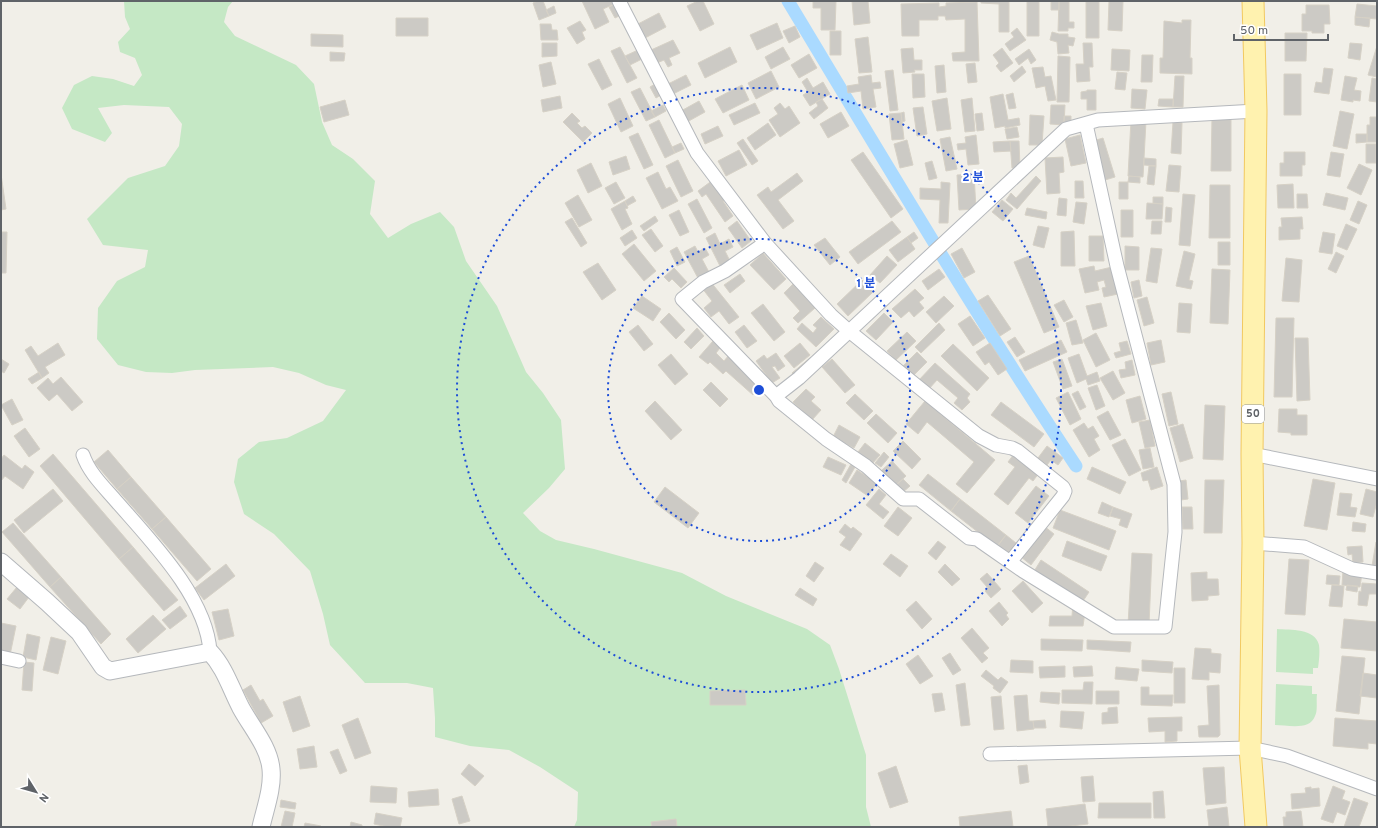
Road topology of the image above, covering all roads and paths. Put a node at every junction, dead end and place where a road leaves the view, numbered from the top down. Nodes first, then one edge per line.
1 (619, 1) edge
2 (1253, 1) edge
3 (1256, 112) junction
4 (1086, 124) junction
5 (765, 243) junction
6 (849, 331) junction
7 (776, 396) junction
8 (1252, 454) junction
9 (83, 455) dead end
10 (1377, 479) edge
11 (1253, 543) junction
12 (1, 562) edge
13 (1010, 562) junction
14 (1377, 573) edge
15 (210, 652) junction
16 (1, 657) edge
17 (19, 661) dead end
18 (1250, 748) junction
19 (990, 754) dead end
20 (1377, 789) edge
21 (261, 827) edge
22 (1256, 827) edge

1 - 5 street
2 - 3 main road, 50
3 - 4 street
3 - 8 main road, 50
4 - 6 street
4 - 13 street
5 - 6 street
5 - 7 street
6 - 7 street
6 - 13 street
7 - 13 street
8 - 10 street
8 - 11 main road, 50
9 - 15 street
11 - 14 street
11 - 18 main road, 50
12 - 15 street
15 - 21 street
16 - 17 street
18 - 19 street
18 - 20 street
18 - 22 main road, 50

